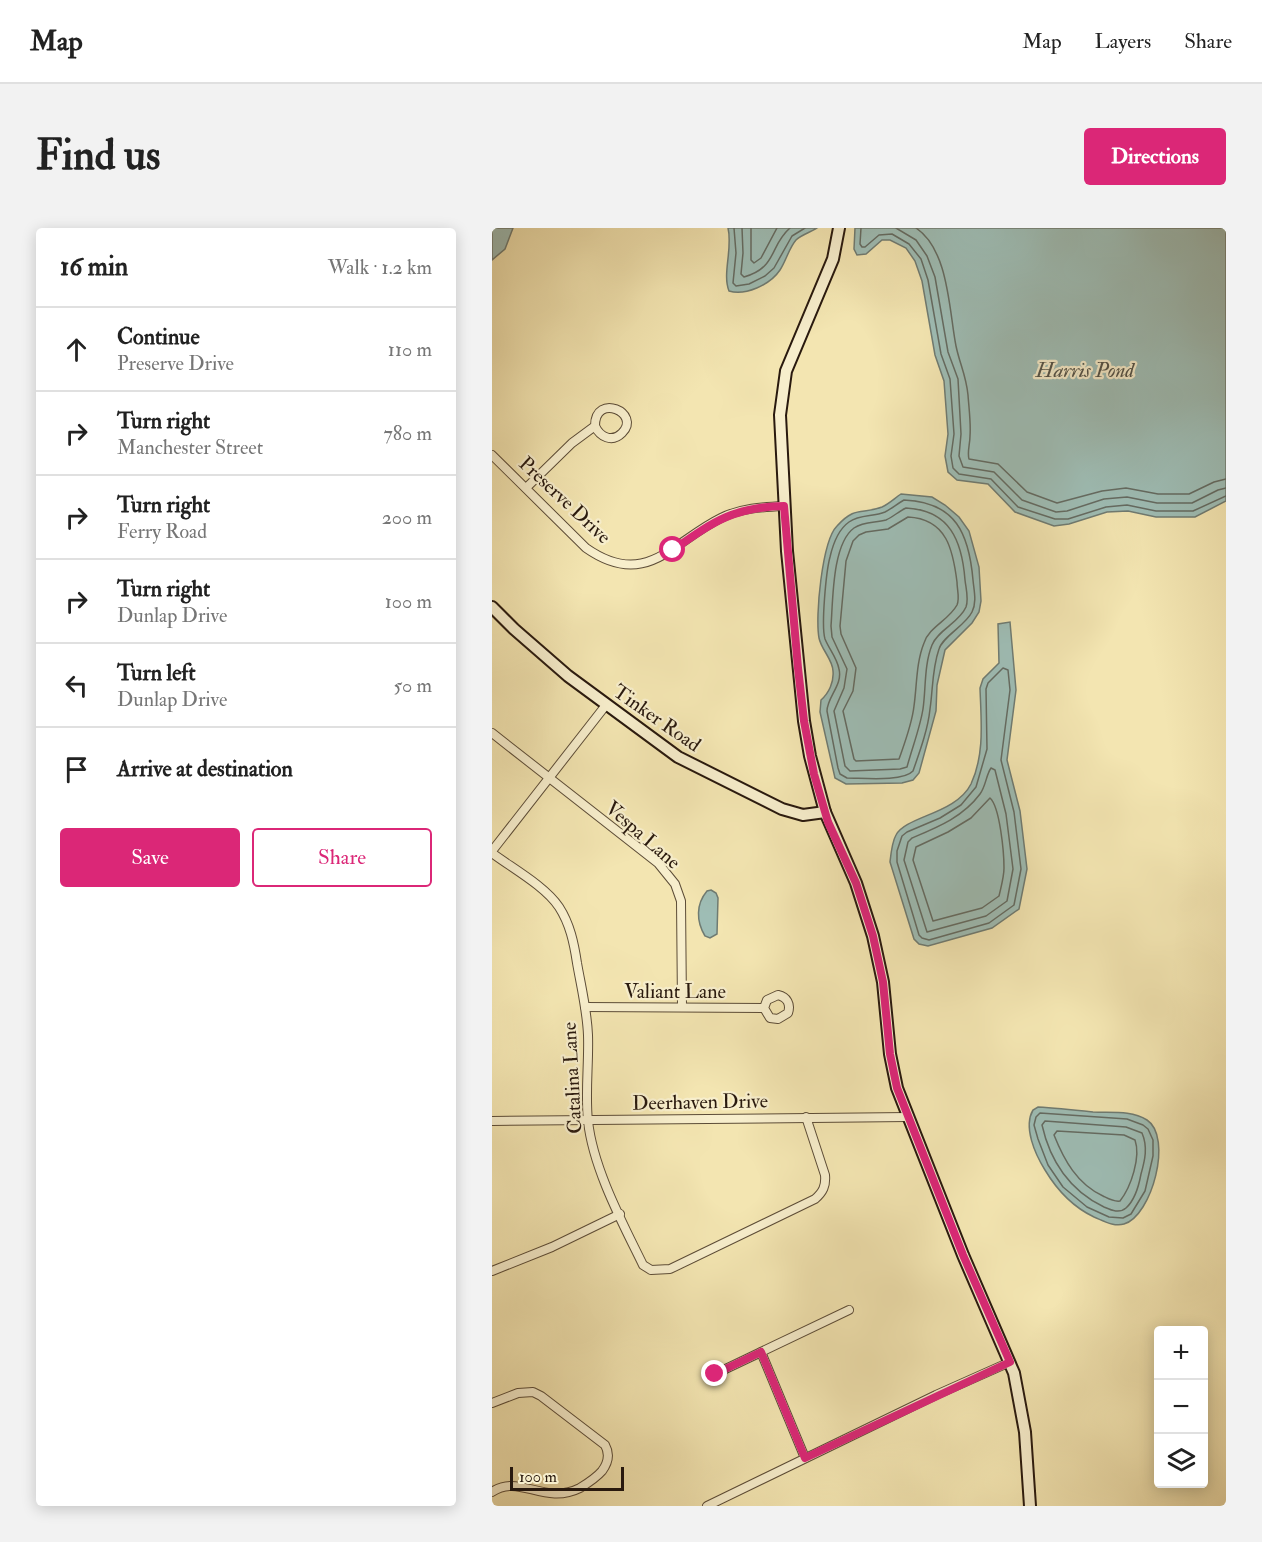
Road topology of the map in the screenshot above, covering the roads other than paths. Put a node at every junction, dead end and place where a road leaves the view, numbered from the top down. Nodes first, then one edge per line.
1 (839, 228) edge
2 (596, 426) junction
3 (492, 455) edge
4 (526, 488) junction
5 (784, 506) junction
6 (492, 607) edge
7 (606, 705) junction
8 (492, 733) edge
9 (549, 779) junction
10 (825, 812) junction
11 (492, 852) edge
12 (585, 1007) junction
13 (682, 1007) junction
14 (764, 1008) dead end
15 (806, 1117) junction
16 (909, 1118) junction
17 (588, 1120) junction
18 (492, 1121) edge
19 (620, 1214) junction
20 (492, 1271) edge
21 (849, 1310) dead end
22 (761, 1352) junction
23 (1010, 1362) junction
24 (715, 1374) dead end
25 (492, 1403) edge
26 (805, 1458) junction
27 (492, 1492) edge
28 (707, 1506) edge
29 (1030, 1506) edge

1 - 5 street
2 - 2 street
2 - 4 street
3 - 4 street, Preserve Drive
4 - 5 street, Preserve Drive
5 - 10 street
6 - 7 street, Tinker Road
7 - 9 street
7 - 10 street, Tinker Road
8 - 9 street, Vespa Lane
9 - 11 street
9 - 13 street, Vespa Lane
10 - 16 street
11 - 12 street, Catalina Lane
12 - 13 street, Valiant Lane
12 - 17 street, Catalina Lane
13 - 14 street, Valiant Lane
15 - 16 street, Deerhaven Drive
15 - 17 street, Deerhaven Drive
15 - 19 street, Catalina Lane
16 - 23 street
17 - 18 street, Deerhaven Drive
17 - 19 street, Catalina Lane
19 - 20 street
21 - 22 street
22 - 24 street
22 - 26 street
23 - 26 street
23 - 29 street
25 - 27 street
26 - 28 street

